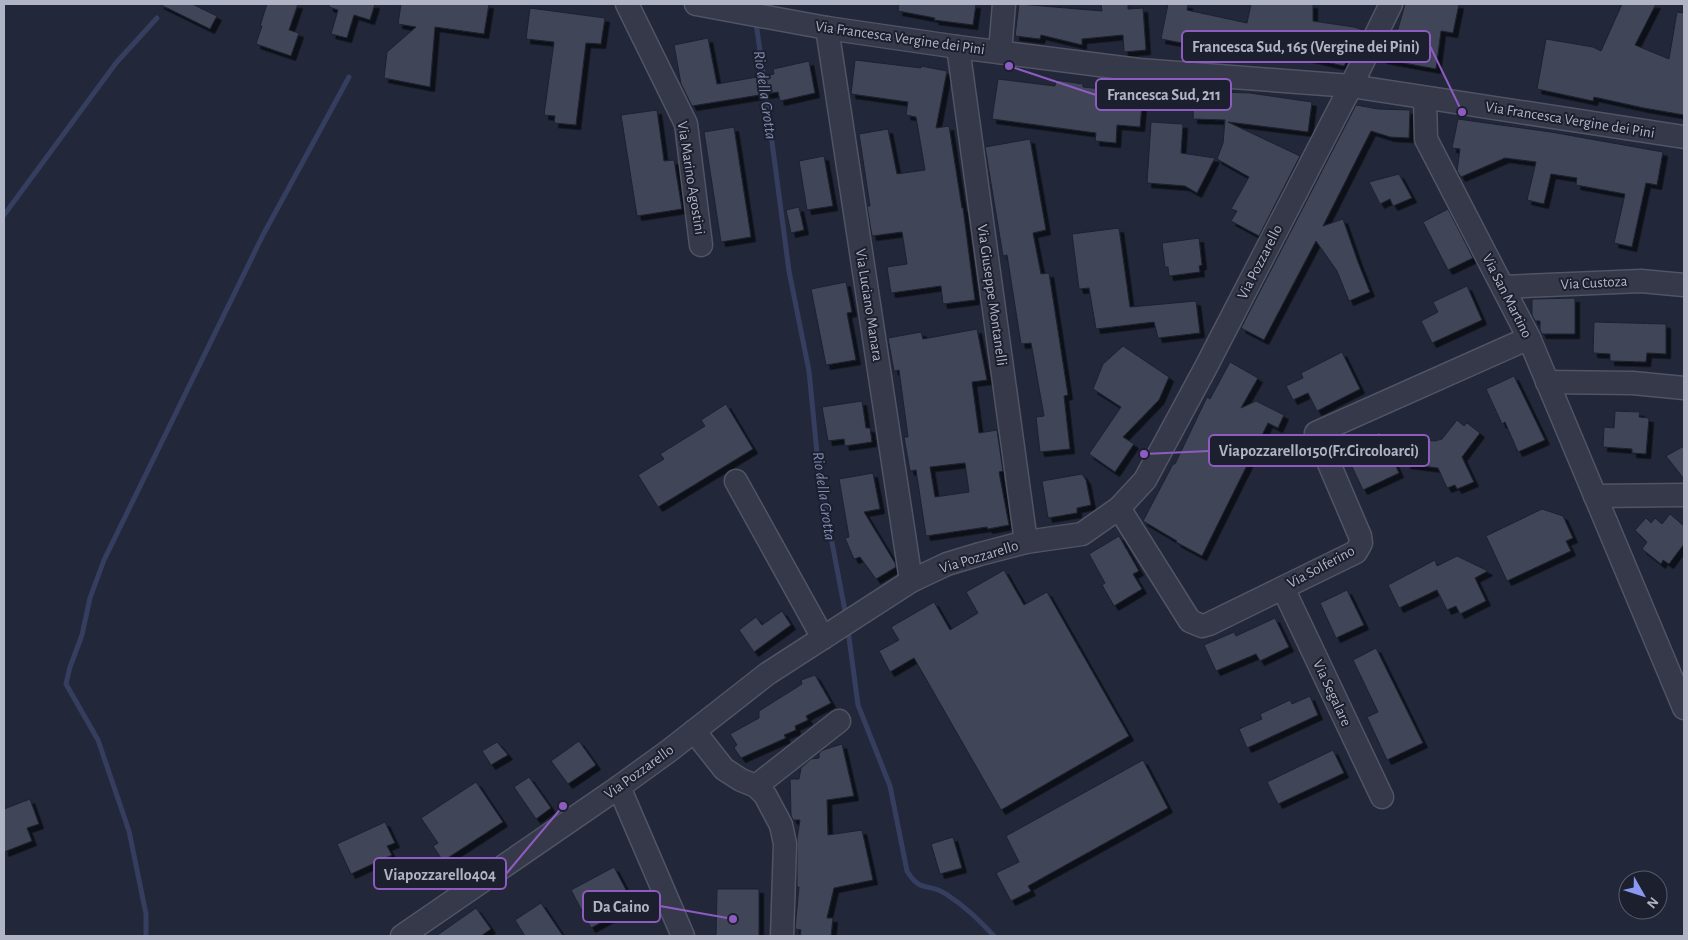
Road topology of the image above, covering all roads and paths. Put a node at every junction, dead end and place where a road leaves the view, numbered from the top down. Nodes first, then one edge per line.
1 (627, 4) edge
2 (696, 4) edge
3 (1004, 4) edge
4 (1392, 4) edge
5 (827, 28) junction
6 (958, 47) junction
7 (1000, 52) junction
8 (1351, 86) junction
9 (1424, 98) junction
10 (1684, 138) edge
11 (701, 245) dead end
12 (1684, 285) edge
13 (1503, 288) junction
14 (1529, 338) junction
15 (1547, 382) junction
16 (1684, 388) edge
17 (736, 482) dead end
18 (1684, 495) edge
19 (1595, 496) junction
20 (1118, 508) junction
21 (1026, 542) junction
22 (911, 581) junction
23 (1283, 588) junction
24 (828, 635) junction
25 (1684, 708) edge
26 (839, 721) dead end
27 (694, 731) junction
28 (756, 786) junction
29 (619, 787) junction
30 (1382, 797) dead end
31 (402, 936) edge
32 (683, 936) edge
33 (782, 936) edge

1 - 11 street, Via Marino Agostini
2 - 5 street, Via Francesca Vergine dei Pini
3 - 7 street
4 - 8 street, Via Pozzarello
5 - 6 street, Via Francesca Vergine dei Pini
5 - 22 street, Via Luciano Manara
6 - 7 street, Via Francesca Vergine dei Pini
6 - 21 street, Via Giuseppe Montanelli
7 - 8 street, Via Francesca Vergine dei Pini
8 - 9 street, Via Francesca Vergine dei Pini
8 - 20 street, Via Pozzarello
9 - 10 street, Via Francesca Vergine dei Pini
9 - 13 street, Via San Martino
12 - 13 street, Via Custoza
13 - 14 street, Via San Martino
14 - 15 street, Via San Martino
14 - 23 street, Via Solferino
15 - 16 street
15 - 19 street, Via San Martino
17 - 24 street
18 - 19 street
19 - 25 street, Via San Martino
20 - 21 street, Via Pozzarello
20 - 23 street, Via Solferino
21 - 22 street, Via Pozzarello
22 - 24 street, Via Pozzarello
23 - 30 street, Via Segalare
24 - 27 street, Via Pozzarello
26 - 28 street
27 - 28 street
27 - 29 street, Via Pozzarello
28 - 33 street
29 - 31 street, Via Pozzarello
29 - 32 street

